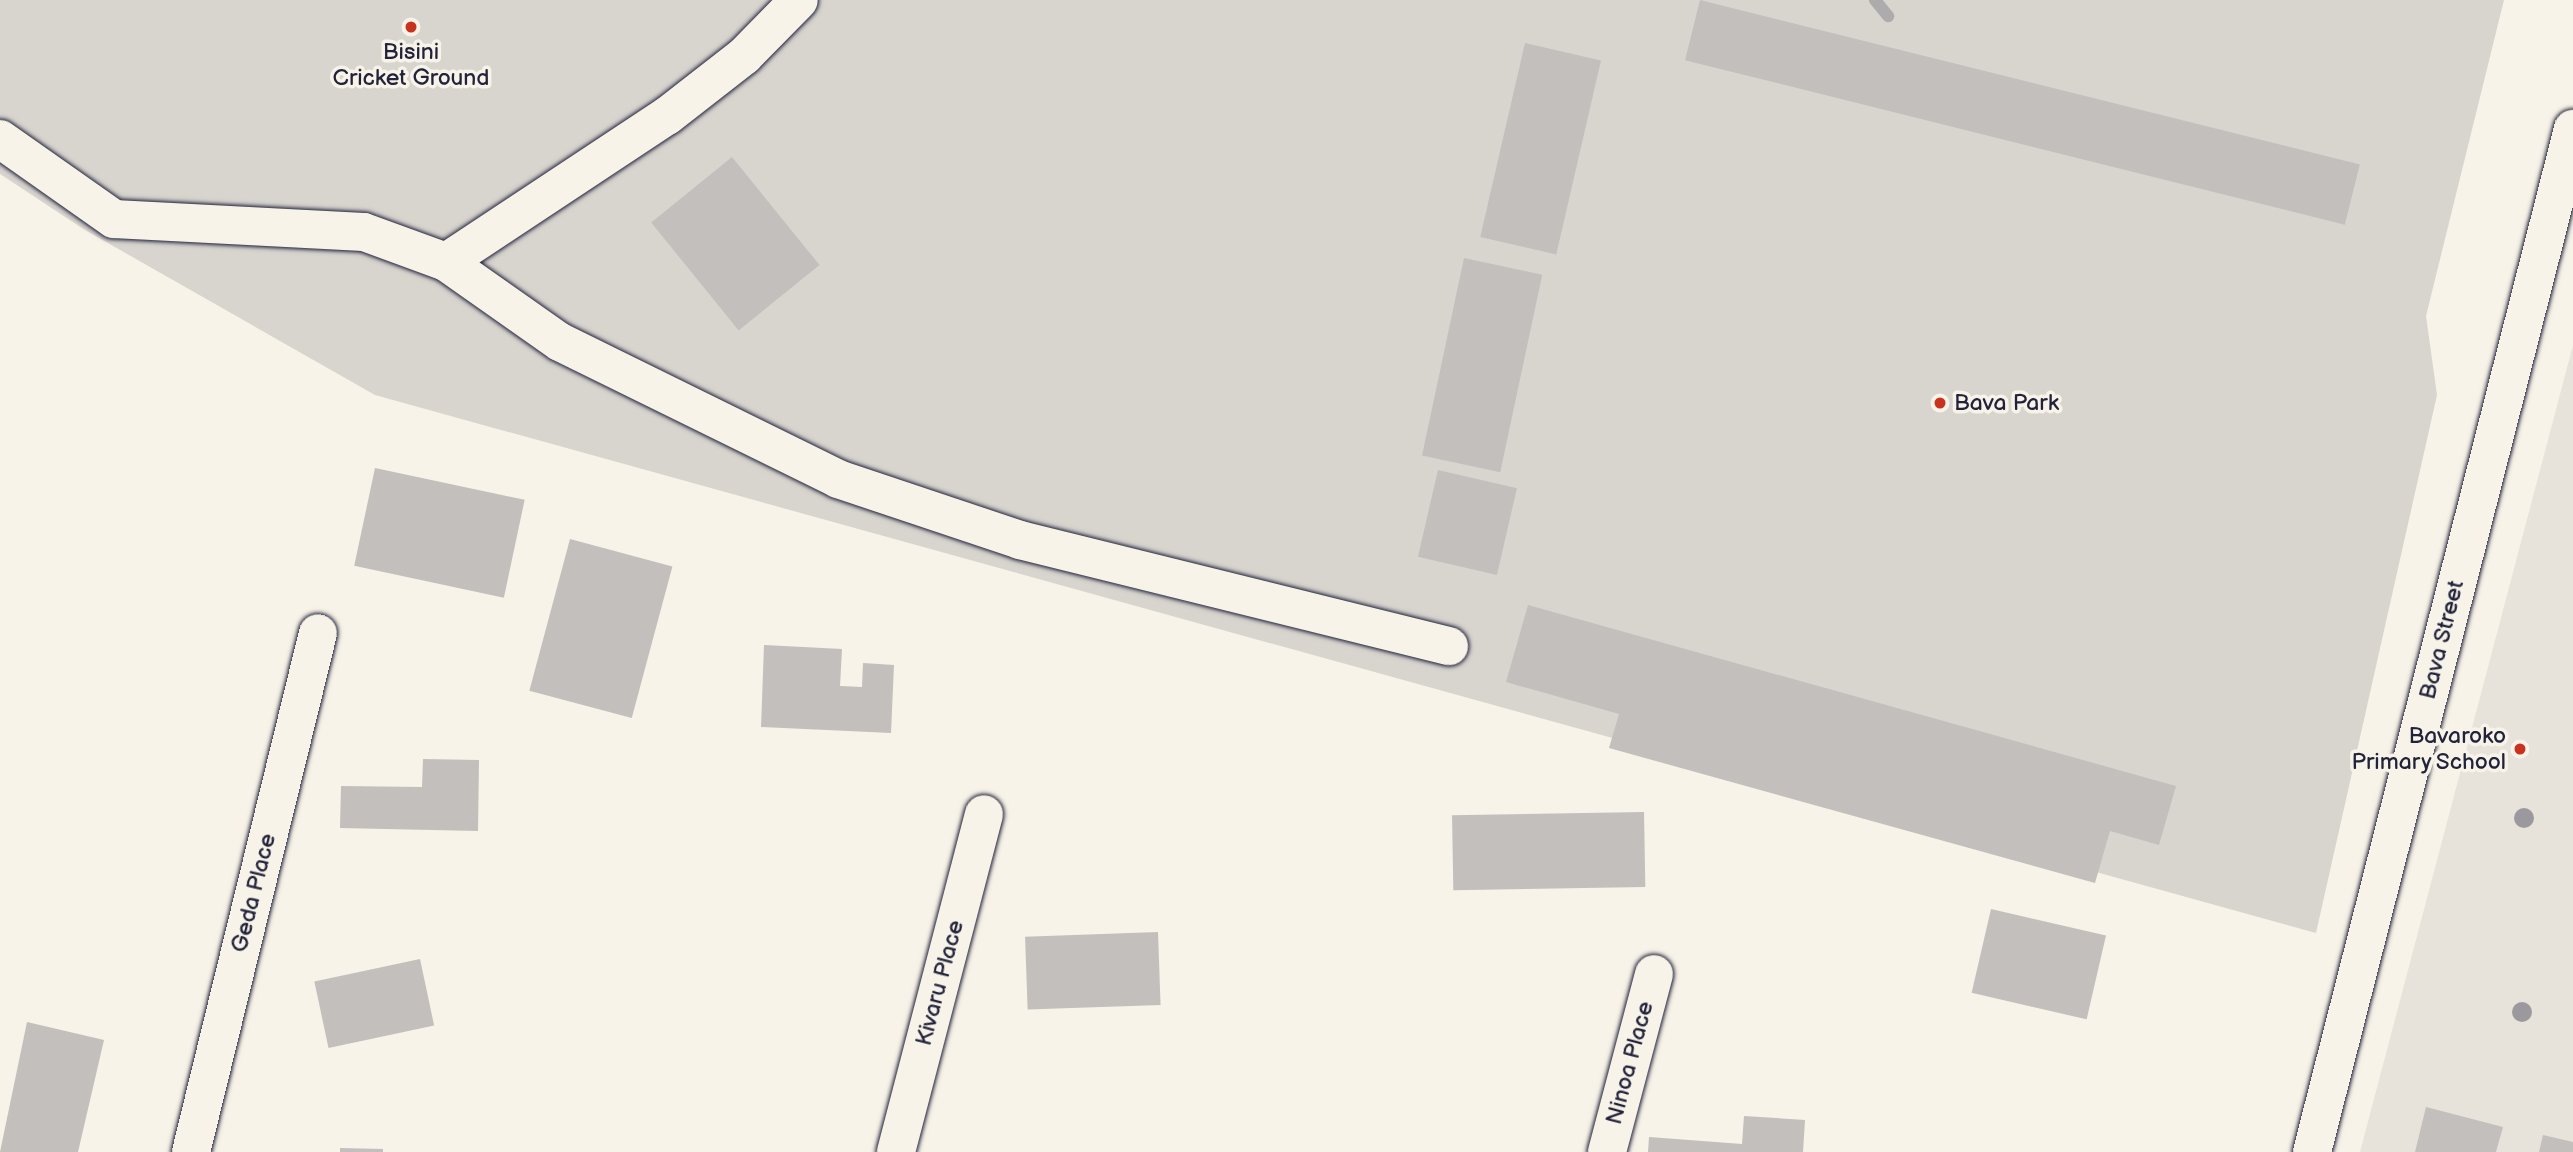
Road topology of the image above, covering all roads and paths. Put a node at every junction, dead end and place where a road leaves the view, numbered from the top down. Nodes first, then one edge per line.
1 (799, 0) edge
2 (2573, 129) edge
3 (0, 139) edge
4 (446, 262) junction
5 (318, 633) dead end
6 (1449, 646) dead end
7 (984, 814) dead end
8 (1654, 974) dead end
9 (191, 1152) edge
10 (896, 1152) edge
11 (1607, 1152) edge
12 (2312, 1152) edge

1 - 4 street
2 - 12 street, Bava Street
3 - 4 street
4 - 6 street
5 - 9 street, Geda Place
7 - 10 street, Kivaru Place
8 - 11 street, Ninoa Place

